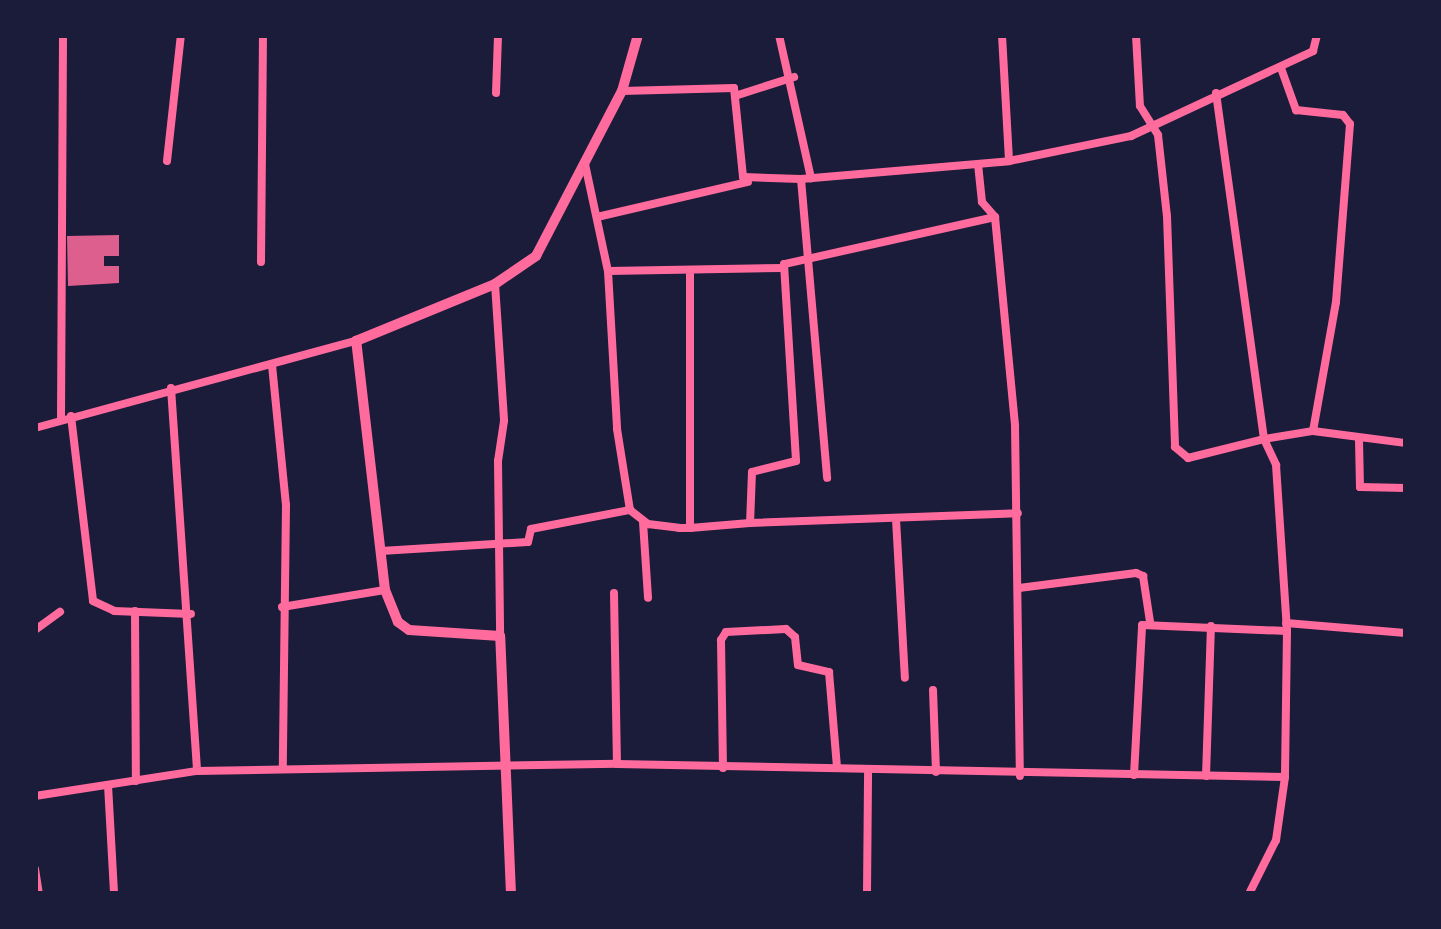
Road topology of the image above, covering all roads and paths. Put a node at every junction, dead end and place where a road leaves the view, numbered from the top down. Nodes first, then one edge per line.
1 (63, 35) edge
2 (181, 35) edge
3 (263, 35) edge
4 (498, 35) edge
5 (638, 35) edge
6 (779, 35) edge
7 (1002, 35) edge
8 (1136, 35) edge
9 (1317, 35) edge
10 (1281, 68) junction
11 (794, 77) junction
12 (622, 92) junction
13 (496, 93) dead end
14 (1216, 94) junction
15 (738, 95) junction
16 (1151, 124) junction
17 (584, 159) junction
18 (167, 161) dead end
19 (1009, 161) junction
20 (978, 164) junction
21 (801, 178) junction
22 (812, 178) junction
23 (748, 182) junction
24 (597, 217) junction
25 (995, 217) junction
26 (808, 255) junction
27 (261, 262) dead end
28 (782, 268) junction
29 (690, 270) junction
30 (608, 271) junction
31 (495, 284) junction
32 (356, 341) junction
33 (272, 364) junction
34 (170, 388) junction
35 (66, 418) junction
36 (35, 428) edge
37 (1313, 431) junction
38 (1264, 439) junction
39 (1359, 440) junction
40 (1406, 443) edge
41 (827, 478) dead end
42 (1406, 488) edge
43 (630, 510) junction
44 (1018, 513) junction
45 (896, 518) junction
46 (644, 522) junction
47 (750, 523) junction
48 (690, 528) junction
49 (498, 541) junction
50 (380, 550) junction
51 (1019, 588) junction
52 (385, 590) junction
53 (614, 592) dead end
54 (648, 598) dead end
55 (282, 607) junction
56 (135, 611) junction
57 (60, 612) dead end
58 (190, 614) junction
59 (1150, 622) junction
60 (1210, 626) junction
61 (1286, 627) junction
62 (35, 630) edge
63 (1406, 632) edge
64 (500, 636) junction
65 (904, 678) dead end
66 (933, 690) dead end
67 (509, 764) junction
68 (617, 764) junction
69 (284, 767) junction
70 (838, 767) junction
71 (723, 768) junction
72 (868, 770) junction
73 (196, 771) junction
74 (936, 772) junction
75 (1134, 775) junction
76 (1020, 776) junction
77 (1206, 776) junction
78 (1285, 777) junction
79 (136, 781) junction
80 (108, 784) junction
81 (35, 796) edge
82 (35, 869) edge
83 (39, 894) edge
84 (114, 894) edge
85 (511, 894) edge
86 (867, 894) edge
87 (1250, 894) edge

1 - 35 street
2 - 18 street
3 - 27 street
4 - 13 street
5 - 12 street
6 - 11 street
7 - 19 street
8 - 16 street
9 - 10 street
10 - 14 street
10 - 37 street
11 - 15 street
11 - 22 street
12 - 15 street
12 - 17 street
14 - 16 street
14 - 38 street
15 - 23 street
16 - 19 street
16 - 38 street
17 - 24 street
17 - 31 street
19 - 20 street
20 - 22 street
20 - 25 street
21 - 22 street
21 - 23 street
21 - 26 street
23 - 24 street
24 - 30 street
25 - 26 street
25 - 44 street
26 - 28 street
26 - 41 street
28 - 29 street
28 - 47 street
29 - 30 street
29 - 48 street
30 - 43 street
31 - 32 street
31 - 49 street
32 - 33 street
32 - 50 street
33 - 34 street
33 - 55 street
34 - 35 street
34 - 58 street
35 - 36 street
35 - 56 street
37 - 38 street
37 - 39 street
38 - 61 street
39 - 40 street
39 - 42 street
43 - 46 street
43 - 49 street
44 - 45 street
44 - 51 street
45 - 47 street
45 - 65 street
46 - 48 street
46 - 54 street
47 - 48 street
49 - 50 street
49 - 64 street
50 - 52 street
51 - 59 street
51 - 76 street
52 - 55 street
52 - 64 street
53 - 68 street
55 - 69 street
56 - 58 street
56 - 79 street
57 - 62 street
58 - 73 street
59 - 60 street
59 - 75 street
60 - 61 street
60 - 77 street
61 - 63 street
61 - 78 street
64 - 67 street
66 - 74 street
67 - 68 street
67 - 69 street
67 - 85 street
68 - 71 street
69 - 73 street
70 - 71 street
70 - 71 street
70 - 72 street
72 - 74 street
72 - 86 street
73 - 79 street
74 - 76 street
75 - 76 street
75 - 77 street
77 - 78 street
78 - 87 street
79 - 80 street
80 - 81 street
80 - 84 street
82 - 83 street

